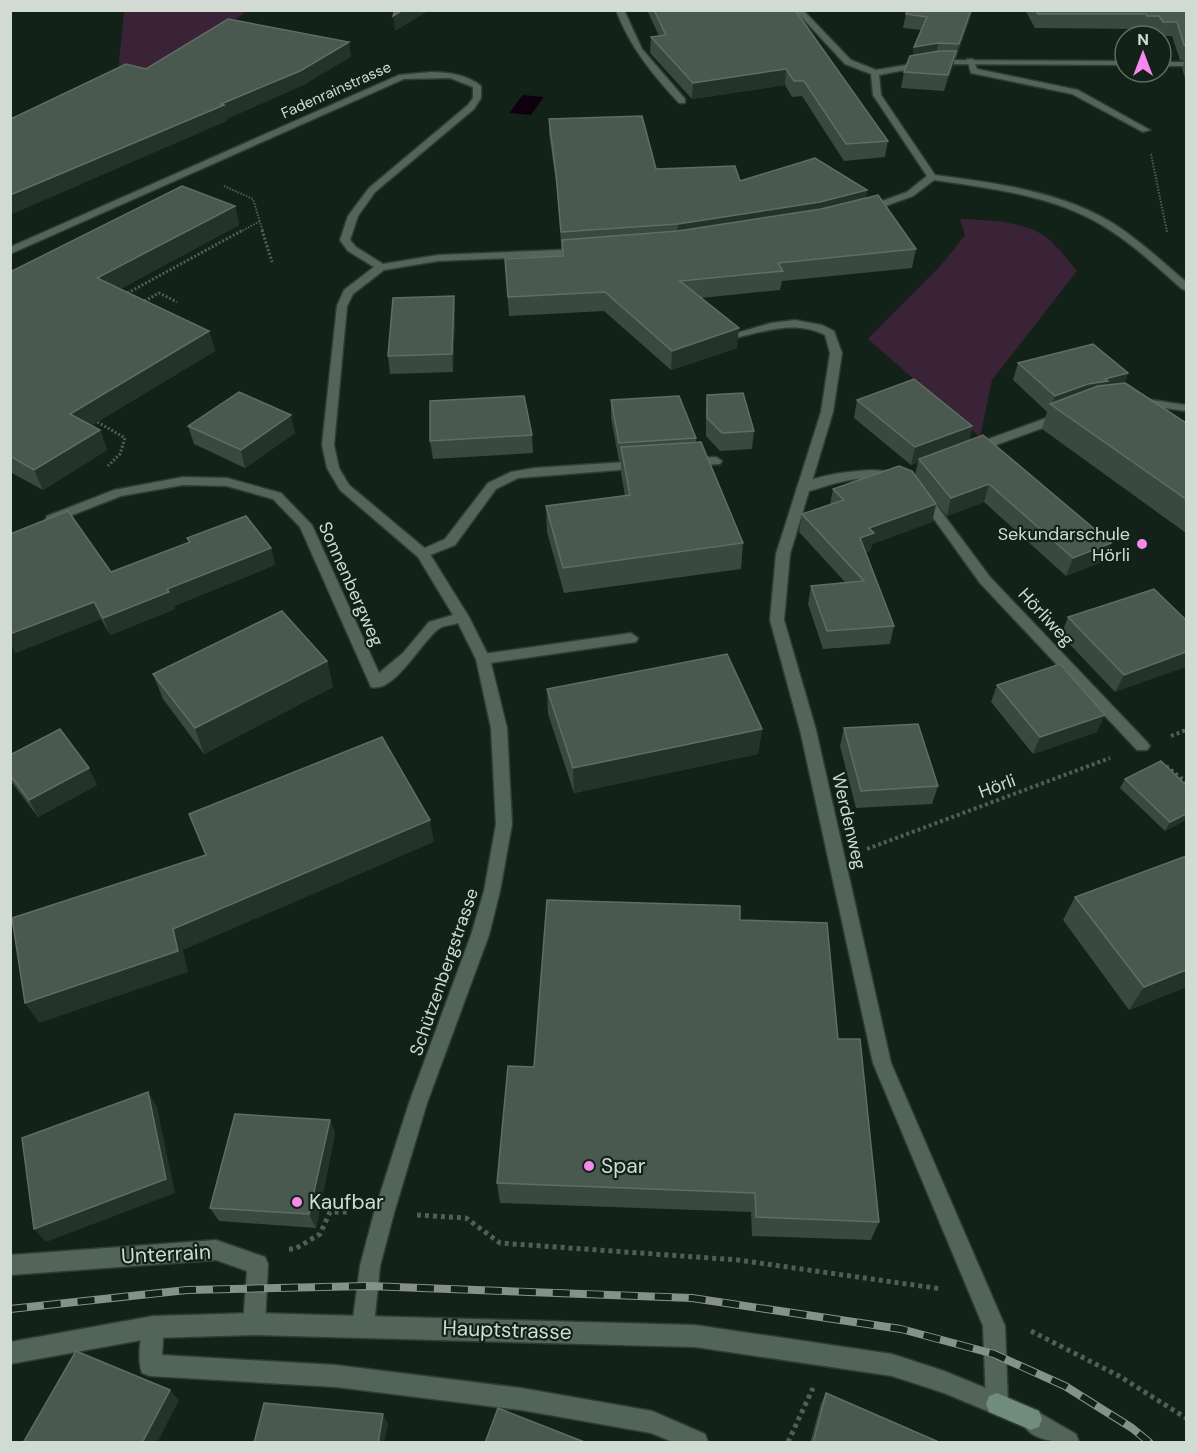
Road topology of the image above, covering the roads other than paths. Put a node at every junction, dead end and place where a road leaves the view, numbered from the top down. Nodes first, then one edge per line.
1 (620, 10) edge
2 (798, 10) edge
3 (970, 61) junction
4 (1113, 63) edge
5 (875, 73) junction
6 (682, 101) dead end
7 (1146, 130) road end
8 (932, 177) junction
9 (852, 214) edge
10 (601, 250) edge
11 (10, 251) edge
12 (381, 267) junction
13 (1186, 287) edge
14 (735, 335) edge
15 (1126, 401) edge
16 (1186, 408) edge
17 (1076, 410) edge
18 (966, 452) edge
19 (716, 461) dead end
20 (802, 489) junction
21 (41, 524) edge
22 (423, 554) junction
23 (462, 617) junction
24 (631, 638) dead end
25 (483, 659) junction
26 (1142, 747) road end
27 (10, 1265) edge
28 (254, 1324) junction
29 (363, 1326) junction
30 (153, 1328) junction
31 (10, 1353) edge
32 (997, 1404) junction
33 (1030, 1419) joint
34 (697, 1443) edge
35 (1068, 1443) edge

1 - 6 street
2 - 5 street
3 - 4 street
3 - 5 street
3 - 7 street
5 - 8 street
8 - 9 street
8 - 13 street
10 - 12 street, Schützenbergstrasse
11 - 12 street, Fadenrainstrasse
12 - 22 street, Schützenbergstrasse
14 - 20 street, Werdenweg
15 - 16 street
17 - 18 street
19 - 22 street
20 - 26 street, Hörliweg
20 - 32 street, Werdenweg
21 - 23 street, Sonnenbergweg
22 - 23 street, Schützenbergstrasse
23 - 25 street, Schützenbergstrasse
24 - 25 street
25 - 29 street, Schützenbergstrasse
27 - 28 street, Unterrain
28 - 29 street, Hauptstrasse
28 - 30 street, Hauptstrasse
29 - 32 street, Hauptstrasse
30 - 31 street, Hauptstrasse
30 - 34 street
32 - 33 main road
33 - 35 street

